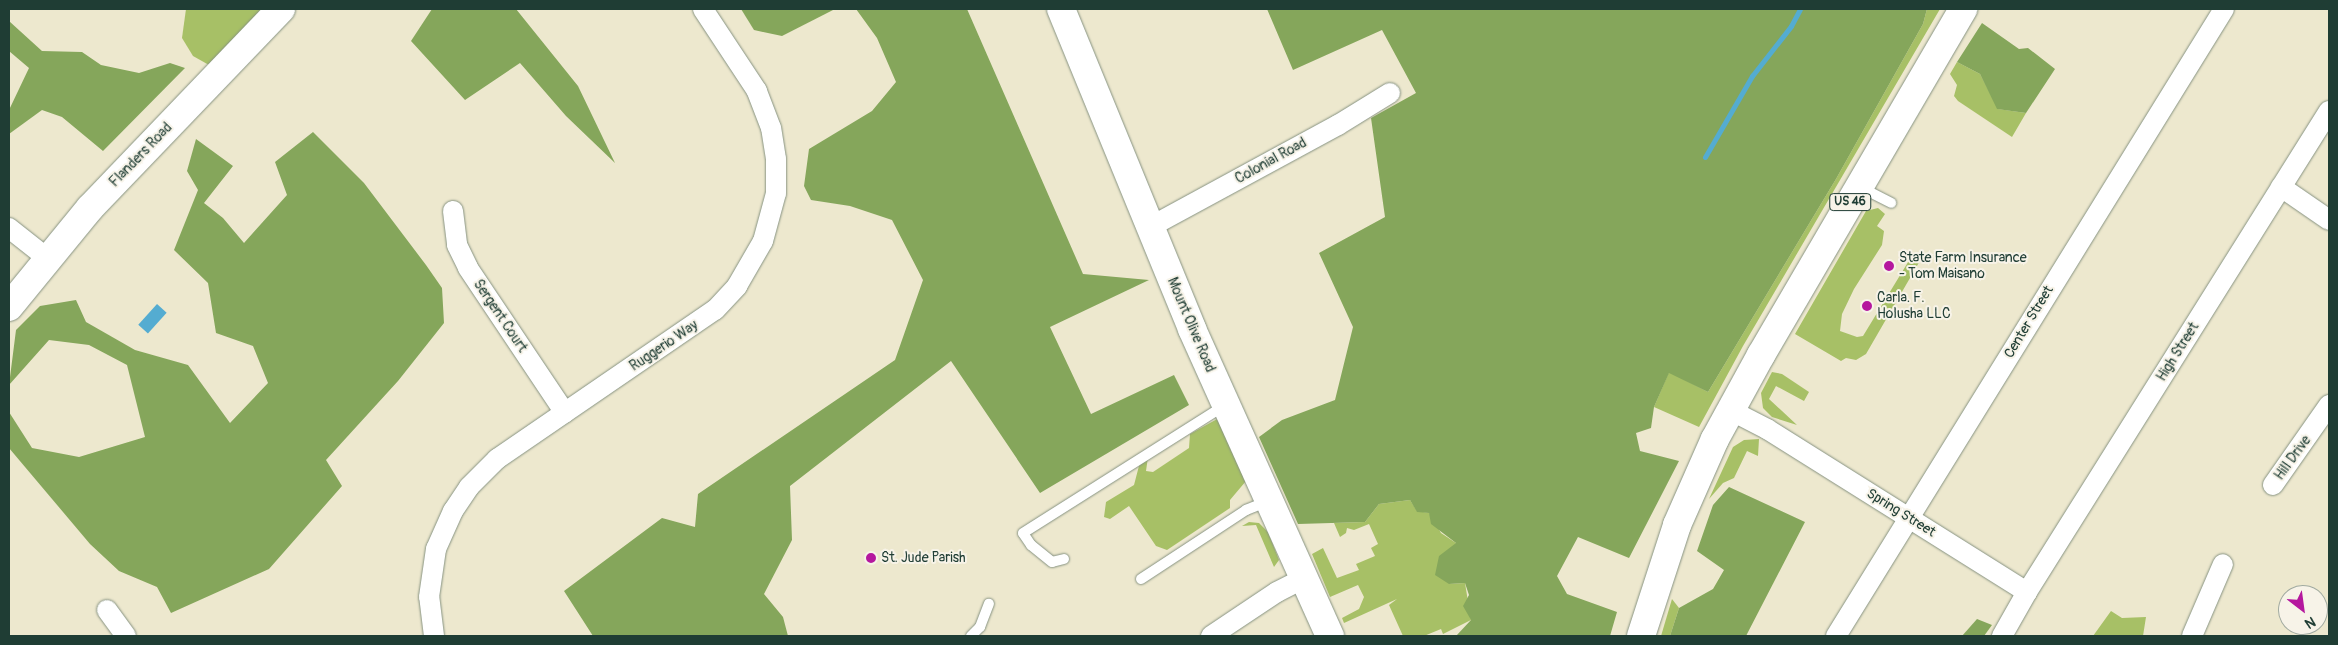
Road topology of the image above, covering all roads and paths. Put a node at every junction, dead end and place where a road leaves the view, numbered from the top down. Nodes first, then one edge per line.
1 (281, 9) edge
2 (703, 9) edge
3 (1061, 9) edge
4 (1963, 9) edge
5 (2224, 9) edge
6 (1390, 92) dead end
7 (2329, 111) edge
8 (1859, 187) junction
9 (2281, 187) junction
10 (1891, 204) dead end
11 (452, 212) dead end
12 (2329, 220) edge
13 (1150, 227) junction
14 (9, 228) edge
15 (47, 258) junction
16 (9, 307) edge
17 (1225, 405) junction
18 (2329, 405) edge
19 (1730, 410) junction
20 (565, 413) junction
21 (2273, 485) dead end
22 (1269, 500) junction
23 (1909, 518) junction
24 (1064, 559) dead end
25 (2223, 564) dead end
26 (1304, 578) junction
27 (1141, 579) dead end
28 (2027, 592) junction
29 (989, 604) dead end
30 (107, 610) dead end
31 (126, 636) edge
32 (434, 636) edge
33 (971, 636) edge
34 (1211, 636) edge
35 (1330, 636) edge
36 (1641, 636) edge
37 (1836, 636) edge
38 (2002, 636) edge
39 (2192, 636) edge

1 - 15 main road, Flanders Road
2 - 20 street, Ruggerio Way
3 - 13 main road, Mount Olive Road
4 - 8 main road, US 46
5 - 23 street, Center Street
6 - 13 street, Colonial Road
7 - 9 street, High Street
8 - 10 lane
8 - 19 main road, US 46
9 - 12 street
9 - 28 street, High Street
11 - 20 street, Sergent Court
13 - 17 main road, Mount Olive Road
14 - 15 street
15 - 16 main road, Flanders Road
17 - 22 main road, Mount Olive Road
17 - 24 lane
18 - 21 street, Hill Drive
19 - 23 street, Spring Street
19 - 36 main road, US 46
20 - 32 street, Ruggerio Way
22 - 26 main road, Mount Olive Road
22 - 27 lane
23 - 28 street, Spring Street
23 - 37 street, Center Street
25 - 39 street
26 - 34 street
26 - 35 main road, Mount Olive Road
28 - 38 street
29 - 33 lane
30 - 31 street

